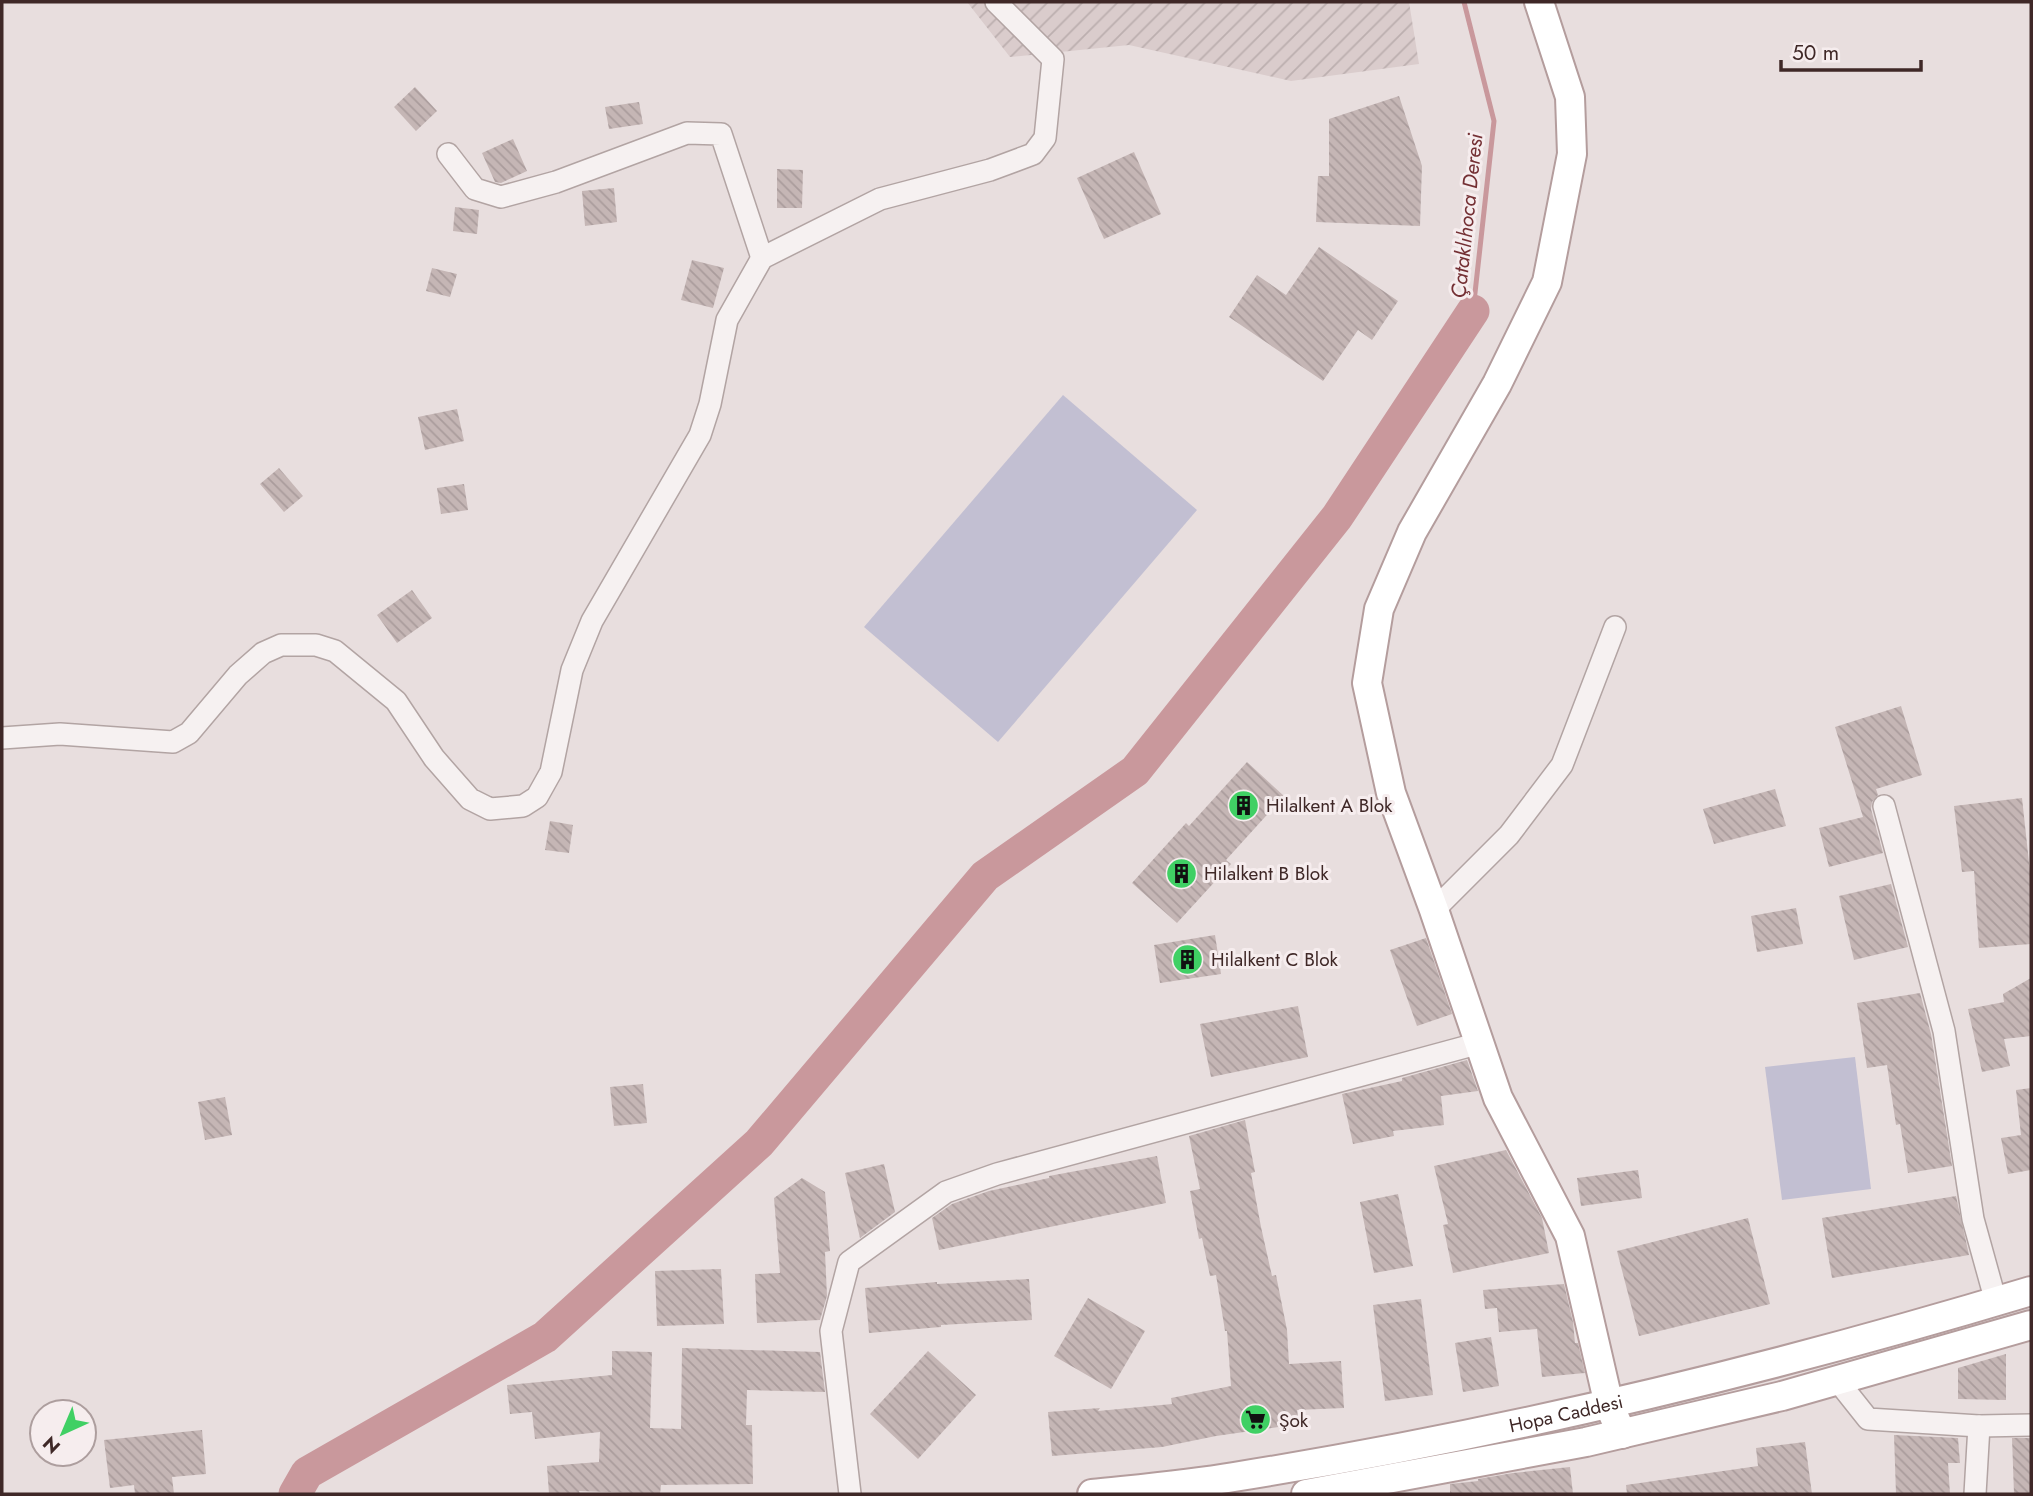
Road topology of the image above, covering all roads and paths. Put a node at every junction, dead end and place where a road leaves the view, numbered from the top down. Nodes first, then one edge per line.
1 (996, 2) edge
2 (1539, 2) edge
3 (448, 154) dead end
4 (762, 258) junction
5 (1615, 627) dead end
6 (2, 738) edge
7 (1884, 806) dead end
8 (1434, 910) junction
9 (1480, 1043) junction
10 (2031, 1291) edge
11 (1996, 1302) junction
12 (2031, 1325) edge
13 (1837, 1380) junction
14 (1609, 1405) junction
15 (2031, 1425) edge
16 (1979, 1426) junction
17 (1622, 1434) junction
18 (849, 1494) edge
19 (1092, 1494) edge
20 (1306, 1494) edge
21 (1975, 1494) edge

1 - 4 street
2 - 8 main road
3 - 4 street
4 - 6 street
5 - 8 street
7 - 11 street
8 - 9 main road
9 - 14 main road
9 - 18 street
10 - 11 main road, Hopa Caddesi
11 - 14 main road, Hopa Caddesi
12 - 13 main road, Hopa Caddesi
13 - 16 street
13 - 17 main road, Hopa Caddesi
14 - 17 main road
14 - 19 main road, Hopa Caddesi
15 - 16 street
16 - 21 street
17 - 20 main road, Hopa Caddesi

